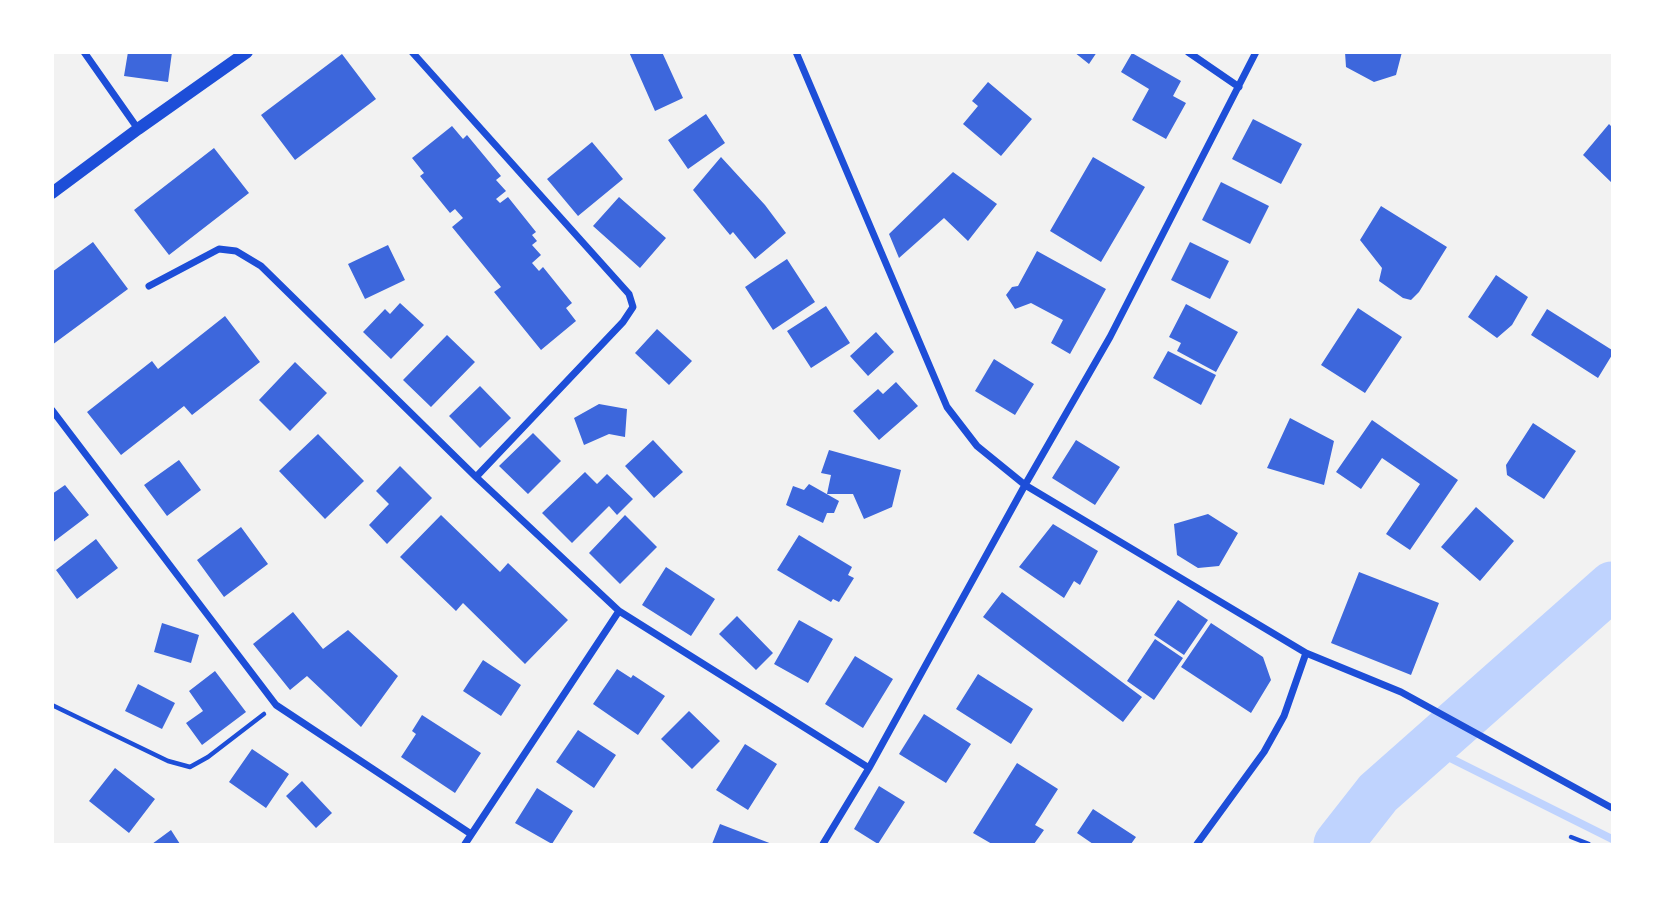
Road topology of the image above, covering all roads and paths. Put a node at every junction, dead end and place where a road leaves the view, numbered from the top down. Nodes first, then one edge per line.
1 (84, 52) edge
2 (247, 52) edge
3 (412, 52) edge
4 (796, 52) edge
5 (1188, 52) edge
6 (1256, 52) edge
7 (1239, 86) junction
8 (138, 129) junction
9 (52, 193) edge
10 (149, 286) dead end
11 (52, 410) edge
12 (476, 477) junction
13 (1025, 485) junction
14 (619, 611) junction
15 (1306, 653) junction
16 (52, 705) edge
17 (276, 705) junction
18 (869, 768) junction
19 (1612, 808) edge
20 (471, 834) junction
21 (1571, 836) dead end
22 (465, 845) edge
23 (823, 845) edge
24 (1197, 845) edge
25 (1589, 845) edge

1 - 8 street
2 - 8 street
3 - 12 street
4 - 13 street
5 - 7 street
6 - 7 street
7 - 13 street
8 - 9 street
10 - 12 street
11 - 17 street
12 - 14 street
13 - 15 street
13 - 18 street
14 - 18 street
14 - 20 street
15 - 19 street
15 - 24 street
16 - 17 path
17 - 20 street
18 - 23 street
20 - 22 street
21 - 25 path

